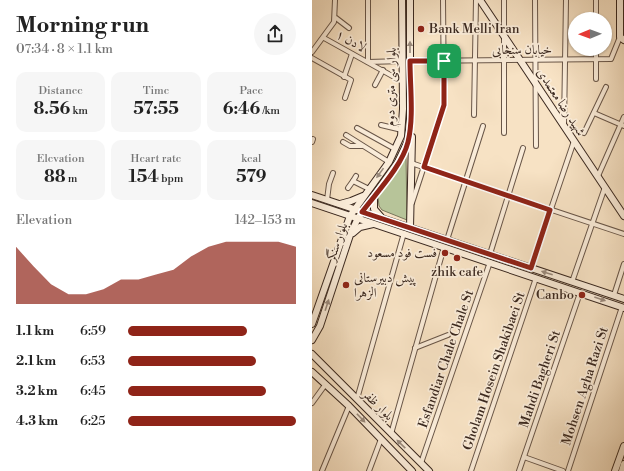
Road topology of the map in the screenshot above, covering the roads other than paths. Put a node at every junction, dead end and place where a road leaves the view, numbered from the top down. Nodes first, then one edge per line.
1 (335, 0) edge
2 (368, 0) edge
3 (402, 0) edge
4 (410, 0) edge
5 (443, 0) edge
6 (476, 0) edge
7 (480, 0) edge
8 (504, 0) edge
9 (535, 0) edge
10 (566, 0) edge
11 (596, 0) edge
12 (620, 0) edge
13 (596, 12) edge
14 (336, 18) junction
15 (349, 28) dead end
16 (504, 35) junction
17 (324, 38) junction
18 (622, 39) edge
19 (312, 52) edge
20 (352, 54) junction
21 (596, 56) edge
22 (504, 60) junction
23 (521, 60) junction
24 (536, 60) junction
25 (565, 60) junction
26 (596, 60) junction
27 (313, 61) edge
28 (403, 61) junction
29 (410, 61) junction
30 (444, 61) junction
31 (475, 61) junction
32 (368, 62) junction
33 (382, 70) junction
34 (344, 77) junction
35 (596, 79) dead end
36 (403, 82) junction
37 (537, 84) junction
38 (375, 85) dead end
39 (606, 87) dead end
40 (345, 98) dead end
41 (594, 113) junction
42 (474, 115) dead end
43 (624, 117) edge
44 (382, 125) dead end
45 (564, 125) junction
46 (622, 125) edge
47 (483, 126) dead end
48 (357, 128) dead end
49 (410, 129) junction
50 (402, 130) junction
51 (504, 133) dead end
52 (584, 133) dead end
53 (346, 135) dead end
54 (574, 140) junction
55 (343, 142) dead end
56 (362, 146) junction
57 (536, 146) dead end
58 (523, 148) dead end
59 (395, 149) junction
60 (389, 162) junction
61 (411, 163) junction
62 (424, 167) junction
63 (333, 173) dead end
64 (356, 176) dead end
65 (598, 176) junction
66 (353, 181) junction
67 (465, 181) junction
68 (605, 187) junction
69 (348, 188) dead end
70 (367, 191) junction
71 (375, 194) junction
72 (312, 195) edge
73 (508, 196) junction
74 (327, 200) junction
75 (312, 204) edge
76 (339, 204) junction
77 (354, 209) junction
78 (410, 209) junction
79 (550, 210) junction
80 (341, 212) junction
81 (362, 212) junction
82 (350, 216) junction
83 (624, 216) edge
84 (358, 218) junction
85 (382, 218) junction
86 (375, 224) junction
87 (592, 224) junction
88 (346, 226) junction
89 (410, 228) junction
90 (404, 233) junction
91 (624, 234) edge
92 (350, 235) junction
93 (447, 240) junction
94 (444, 247) junction
95 (490, 254) junction
96 (490, 262) junction
97 (624, 264) edge
98 (531, 268) junction
99 (536, 278) junction
100 (572, 282) junction
101 (580, 293) junction
102 (614, 295) junction
103 (624, 299) edge
104 (623, 307) edge
105 (312, 324) edge
106 (448, 335) dead end
107 (312, 340) edge
108 (415, 348) junction
109 (312, 355) edge
110 (312, 372) edge
111 (325, 384) junction
112 (357, 399) junction
113 (312, 403) edge
114 (349, 406) junction
115 (391, 434) junction
116 (381, 439) junction
117 (624, 446) edge
118 (524, 457) junction
119 (421, 463) junction
120 (624, 464) edge
121 (322, 471) edge
122 (369, 471) edge
123 (412, 471) edge
124 (429, 471) edge
125 (470, 471) edge
126 (519, 471) edge
127 (563, 471) edge
128 (568, 471) edge
129 (615, 471) edge
130 (622, 471) edge

1 - 14 street
2 - 32 street
3 - 28 main road, بلوار سی متری دوم
29 -> 4 main road, بلوار سی متری دوم
5 - 30 street
6 - 31 street
7 - 16 main road, شهید رضا معتمدی
8 - 16 street
9 - 24 street
10 - 25 street
11 - 13 street
12 - 18 main road
14 - 15 street
14 - 17 street
16 - 22 street
16 - 23 main road, شهید رضا معتمدی
17 - 19 street
17 - 20 street, لادن ۱
18 - 26 street, خیابان سنجابی
20 - 32 street, لادن ۱
20 - 34 street
21 - 26 street
22 - 23 street, خیابان سنجابی
22 - 31 street, خیابان سنجابی
22 - 51 street
23 - 24 street, خیابان سنجابی
23 - 37 main road, شهید رضا معتمدی
24 - 25 street, خیابان سنجابی
24 - 37 street
25 - 26 street, خیابان سنجابی
25 - 45 street
26 - 35 street
27 - 34 street
28 - 32 street
28 - 36 main road, بلوار سی متری دوم
29 - 30 street, خیابان سنجابی
29 - 49 main road, بلوار سی متری دوم
30 - 31 street, خیابان سنجابی
30 - 62 street
31 - 42 street
32 - 33 street, لادن ۱
33 - 36 street, لادن ۱
33 - 38 street
34 - 40 street
36 - 50 main road, بلوار سی متری دوم
37 - 45 main road, شهید رضا معتمدی
37 - 57 street
39 - 41 street
41 - 46 street
41 - 52 street
43 - 46 street
44 - 50 street
45 - 54 main road, شهید رضا معتمدی
46 - 65 street
47 - 67 street
48 - 59 street
49 - 61 main road
49 - 71 main road, بلوار سی متری دوم
50 - 59 main road, بلوار سی متری دوم
53 - 56 street
54 - 65 main road, شهید رضا معتمدی
54 - 79 street
55 - 56 street
56 - 60 street
58 - 73 street
59 - 60 main road, بلوار سی متری دوم
60 -> 70 main road, بلوار سی متری دوم
61 - 62 street
61 - 78 main road
62 - 67 street
62 - 78 street
63 - 74 street
64 - 66 street
65 - 68 main road, شهید رضا معتمدی
66 - 69 street
66 - 70 street
67 - 73 street
67 - 93 street
68 - 83 main road, شهید رضا معتمدی
68 - 87 street
70 - 76 main road
70 - 77 main road, بلوار سی متری دوم
71 - 81 main road, بلوار سی متری دوم
71 - 85 main road
72 - 74 main road
73 - 79 street
73 - 95 street
74 - 76 main road
75 - 80 main road
76 - 77 main road
77 - 81 main road
77 - 82 main road, بلوار سنگر
78 - 89 main road
79 - 87 street
79 - 98 street
80 - 82 main road
80 - 88 main road
81 - 84 main road, بلوار سنگر
81 - 85 main road
82 - 84 main road
82 - 88 main road, بلوار سنگر
84 - 86 main road
84 - 92 main road, بلوار سنگر
85 - 89 main road
86 - 90 main road
86 - 92 main road
87 - 91 street
87 - 100 street
88 - 105 main road, بلوار سنگر
89 - 93 main road
90 - 94 main road
90 - 112 street
107 -> 92 main road, بلوار سنگر
93 - 95 main road
94 - 96 main road
94 - 108 street
95 - 98 main road
96 - 99 main road
96 - 119 street, Esfandiar Chale Chale St
97 - 102 street
100 -> 98 main road
99 - 101 main road
99 - 125 street, Gholam Hosein Shakibaei St
100 - 102 main road
101 -> 104 main road
101 - 118 street, Mahdi Bagheri St
102 - 103 main road
104 - 128 street, Mohsen Agha Razi St
106 - 108 street
108 - 115 street
109 - 112 main road, بلوار ظفر
110 - 111 main road, بلوار ظفر
111 - 113 street
111 - 114 main road, بلوار ظفر
112 - 115 main road, بلوار ظفر
114 -> 116 main road, بلوار ظفر
114 - 121 street
119 -> 115 main road, بلوار ظفر
116 - 122 street
116 - 123 main road, بلوار ظفر
117 - 129 main road
118 - 126 street, Mahdi Bagheri St
118 - 127 street
119 - 124 main road, بلوار ظفر
120 - 130 main road

